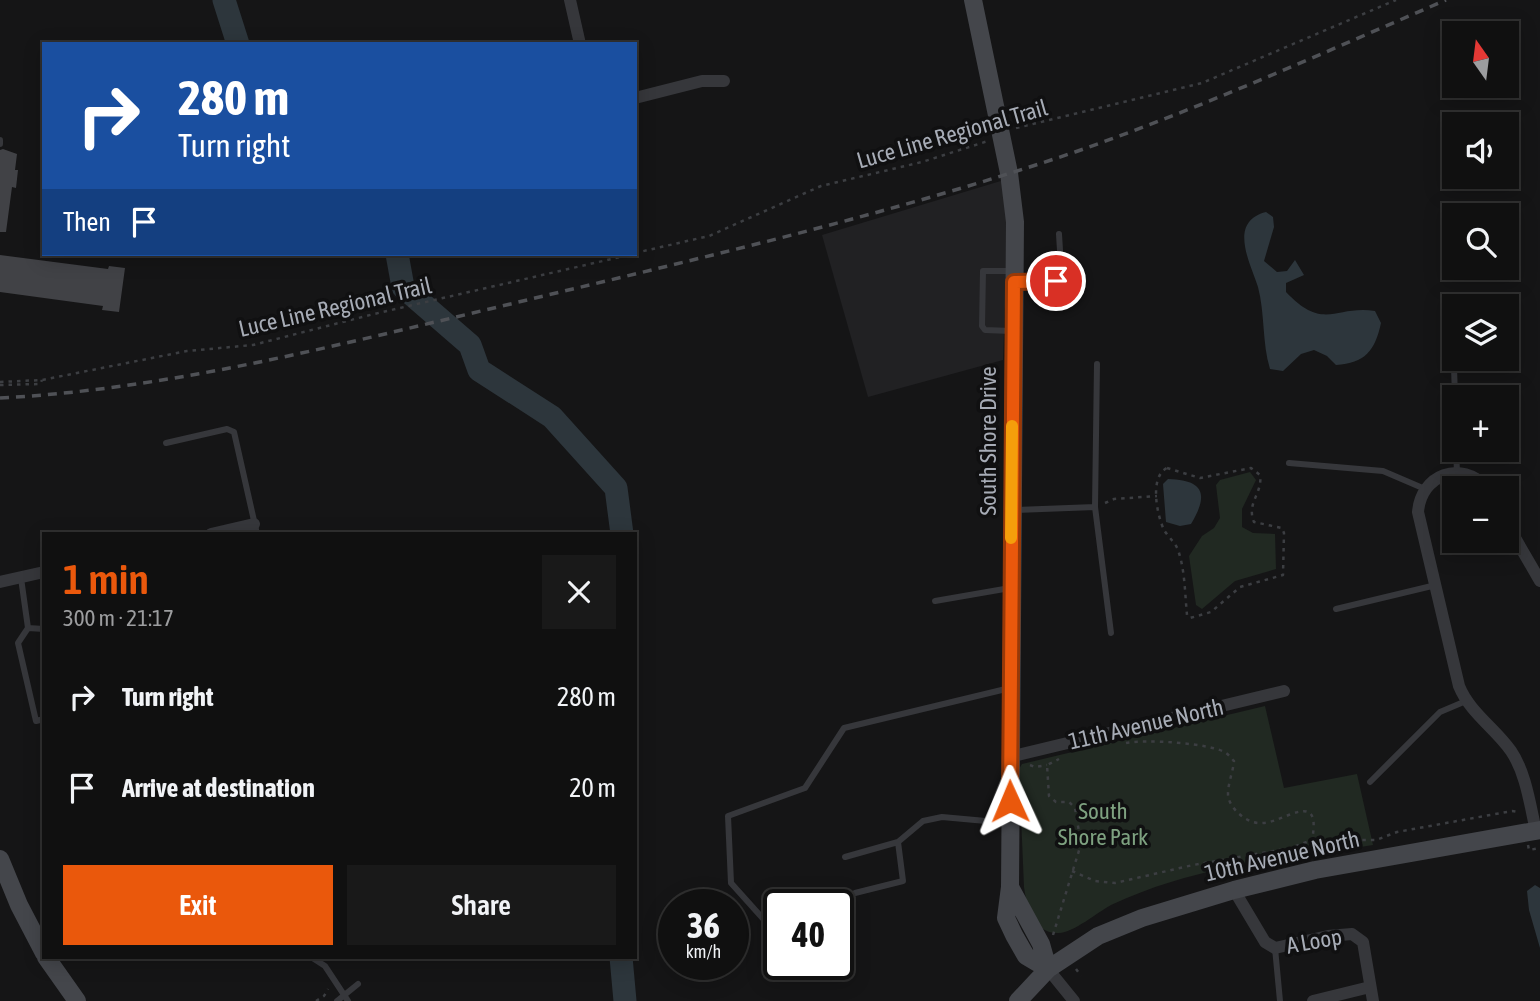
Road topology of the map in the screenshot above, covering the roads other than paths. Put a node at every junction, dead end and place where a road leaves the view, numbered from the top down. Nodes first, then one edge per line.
1 (570, 0) edge
2 (972, 0) edge
3 (580, 42) edge
4 (724, 81) dead end
5 (637, 97) edge
6 (1059, 234) dead end
7 (1014, 276) junction
8 (1013, 331) junction
9 (1097, 365) dead end
10 (166, 443) dead end
11 (1457, 462) edge
12 (1289, 463) dead end
13 (1457, 472) junction
14 (1472, 476) edge
15 (1425, 489) junction
16 (1095, 507) junction
17 (1012, 510) junction
18 (256, 529) edge
19 (229, 532) edge
20 (1519, 545) edge
21 (42, 573) edge
22 (21, 578) junction
23 (0, 582) edge
24 (1540, 582) edge
25 (1436, 585) junction
26 (1010, 588) junction
27 (935, 601) dead end
28 (1336, 609) dead end
29 (28, 628) junction
30 (42, 629) edge
31 (1111, 634) dead end
32 (1010, 688) junction
33 (1283, 691) dead end
34 (1466, 701) junction
35 (42, 720) edge
36 (1009, 757) junction
37 (1370, 782) dead end
38 (1010, 823) junction
39 (1535, 835) edge
40 (898, 842) junction
41 (845, 858) dead end
42 (0, 859) edge
43 (1010, 887) junction
44 (1234, 890) junction
45 (855, 893) dead end
46 (763, 919) edge
47 (1275, 948) junction
48 (42, 949) edge
49 (48, 959) edge
50 (314, 959) edge
51 (1048, 968) junction
52 (358, 984) dead end
53 (1370, 987) junction
54 (346, 998) edge
55 (77, 1001) edge
56 (337, 1001) edge
57 (1018, 1001) edge
58 (1074, 1001) edge
59 (1280, 1001) edge
60 (1313, 1001) edge
61 (1373, 1001) edge

1 - 3 street
2 - 7 street, South Shore Drive
4 - 5 street
6 - 7 lane
7 - 8 street, South Shore Drive
7 - 8 lane
8 - 17 street, South Shore Drive
9 - 16 lane
10 - 18 lane
11 - 13 lane
12 - 15 lane
13 - 14 street
13 - 15 street
15 - 25 street
16 - 17 lane
16 - 31 lane
17 - 26 street, South Shore Drive
18 - 19 street
20 - 24 street
21 - 22 street
22 - 23 street
22 - 29 lane
25 - 28 lane
25 - 34 street
26 - 27 lane
26 - 32 street, South Shore Drive
29 - 30 lane
29 - 35 lane
32 - 36 street, South Shore Drive
32 - 46 lane
33 - 36 street, 11th Avenue North
34 - 37 lane
34 - 39 street
36 - 38 street, South Shore Drive
38 - 40 lane
38 - 43 street, South Shore Drive
39 - 44 street, 10th Avenue North
40 - 41 lane
40 - 45 lane
42 - 48 street
43 - 51 street, South Shore Drive
43 - 51 street, South Shore Drive
44 - 47 street, A Loop
44 - 51 street, 10th Avenue North
47 - 53 street, A Loop
47 - 59 lane
49 - 55 street
50 - 54 lane
51 - 57 street
51 - 58 street
52 - 54 lane
53 - 60 street
53 - 61 street, A Loop
54 - 56 lane

